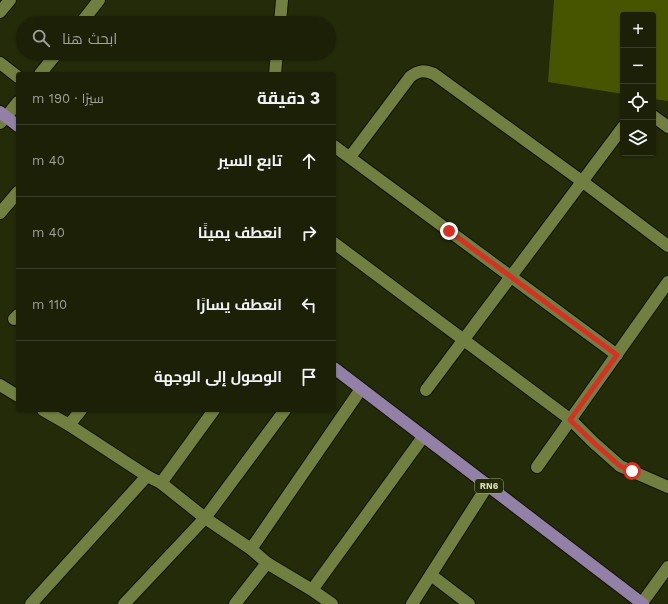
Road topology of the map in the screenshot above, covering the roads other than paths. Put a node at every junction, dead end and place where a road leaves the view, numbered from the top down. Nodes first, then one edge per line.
1 (10, 0) edge
2 (99, 0) edge
3 (282, 0) edge
4 (0, 12) edge
5 (86, 16) edge
6 (281, 16) edge
7 (51, 60) edge
8 (276, 60) edge
9 (0, 63) edge
10 (42, 72) edge
11 (275, 72) edge
12 (16, 76) edge
13 (16, 104) edge
14 (2, 117) edge
15 (656, 118) edge
16 (16, 125) edge
17 (668, 127) edge
18 (620, 130) edge
19 (336, 147) edge
20 (350, 157) junction
21 (583, 182) junction
22 (16, 194) edge
23 (0, 213) edge
24 (336, 244) edge
25 (668, 246) edge
26 (511, 277) junction
27 (668, 282) edge
28 (464, 340) junction
29 (617, 355) junction
30 (336, 370) edge
31 (0, 385) edge
32 (361, 389) junction
33 (426, 390) dead end
34 (16, 395) edge
35 (46, 412) edge
36 (79, 412) edge
37 (213, 412) edge
38 (284, 412) edge
39 (570, 420) junction
40 (69, 425) junction
41 (424, 438) junction
42 (537, 467) dead end
43 (147, 476) junction
44 (161, 483) junction
45 (488, 486) junction
46 (668, 486) edge
47 (205, 518) junction
48 (251, 549) junction
49 (267, 562) junction
50 (668, 567) edge
51 (430, 575) junction
52 (312, 590) junction
53 (319, 600) edge
54 (31, 604) edge
55 (124, 604) edge
56 (235, 604) edge
57 (332, 604) edge
58 (412, 604) edge
59 (469, 604) edge
60 (643, 604) edge

1 - 4 street
2 - 5 street
3 - 6 street
7 - 10 street
8 - 11 street
9 - 12 street
13 - 14 street
14 - 16 main road
15 - 17 street
18 - 21 street
19 - 20 street
20 - 21 street
20 - 26 street
21 - 25 street
21 - 26 street
22 - 23 street
24 - 28 street
26 - 28 street
26 - 29 street
27 - 29 street
28 - 33 street
28 - 39 street
29 - 39 street
30 - 32 main road, RN6
31 - 34 street
32 - 41 main road, RN6
32 - 48 street
35 - 40 street
36 - 40 street
37 - 44 street
38 - 47 street
39 - 42 street
39 - 46 street
40 - 43 street
41 - 45 main road, RN6
41 - 52 street
43 - 44 street
43 - 54 street
44 - 47 street
45 - 51 street
45 - 60 main road, RN6
47 - 48 street
47 - 55 street
48 - 49 street
49 - 52 street
49 - 56 street
50 - 60 street
51 - 58 street
51 - 59 street
52 - 53 street
53 - 57 street

